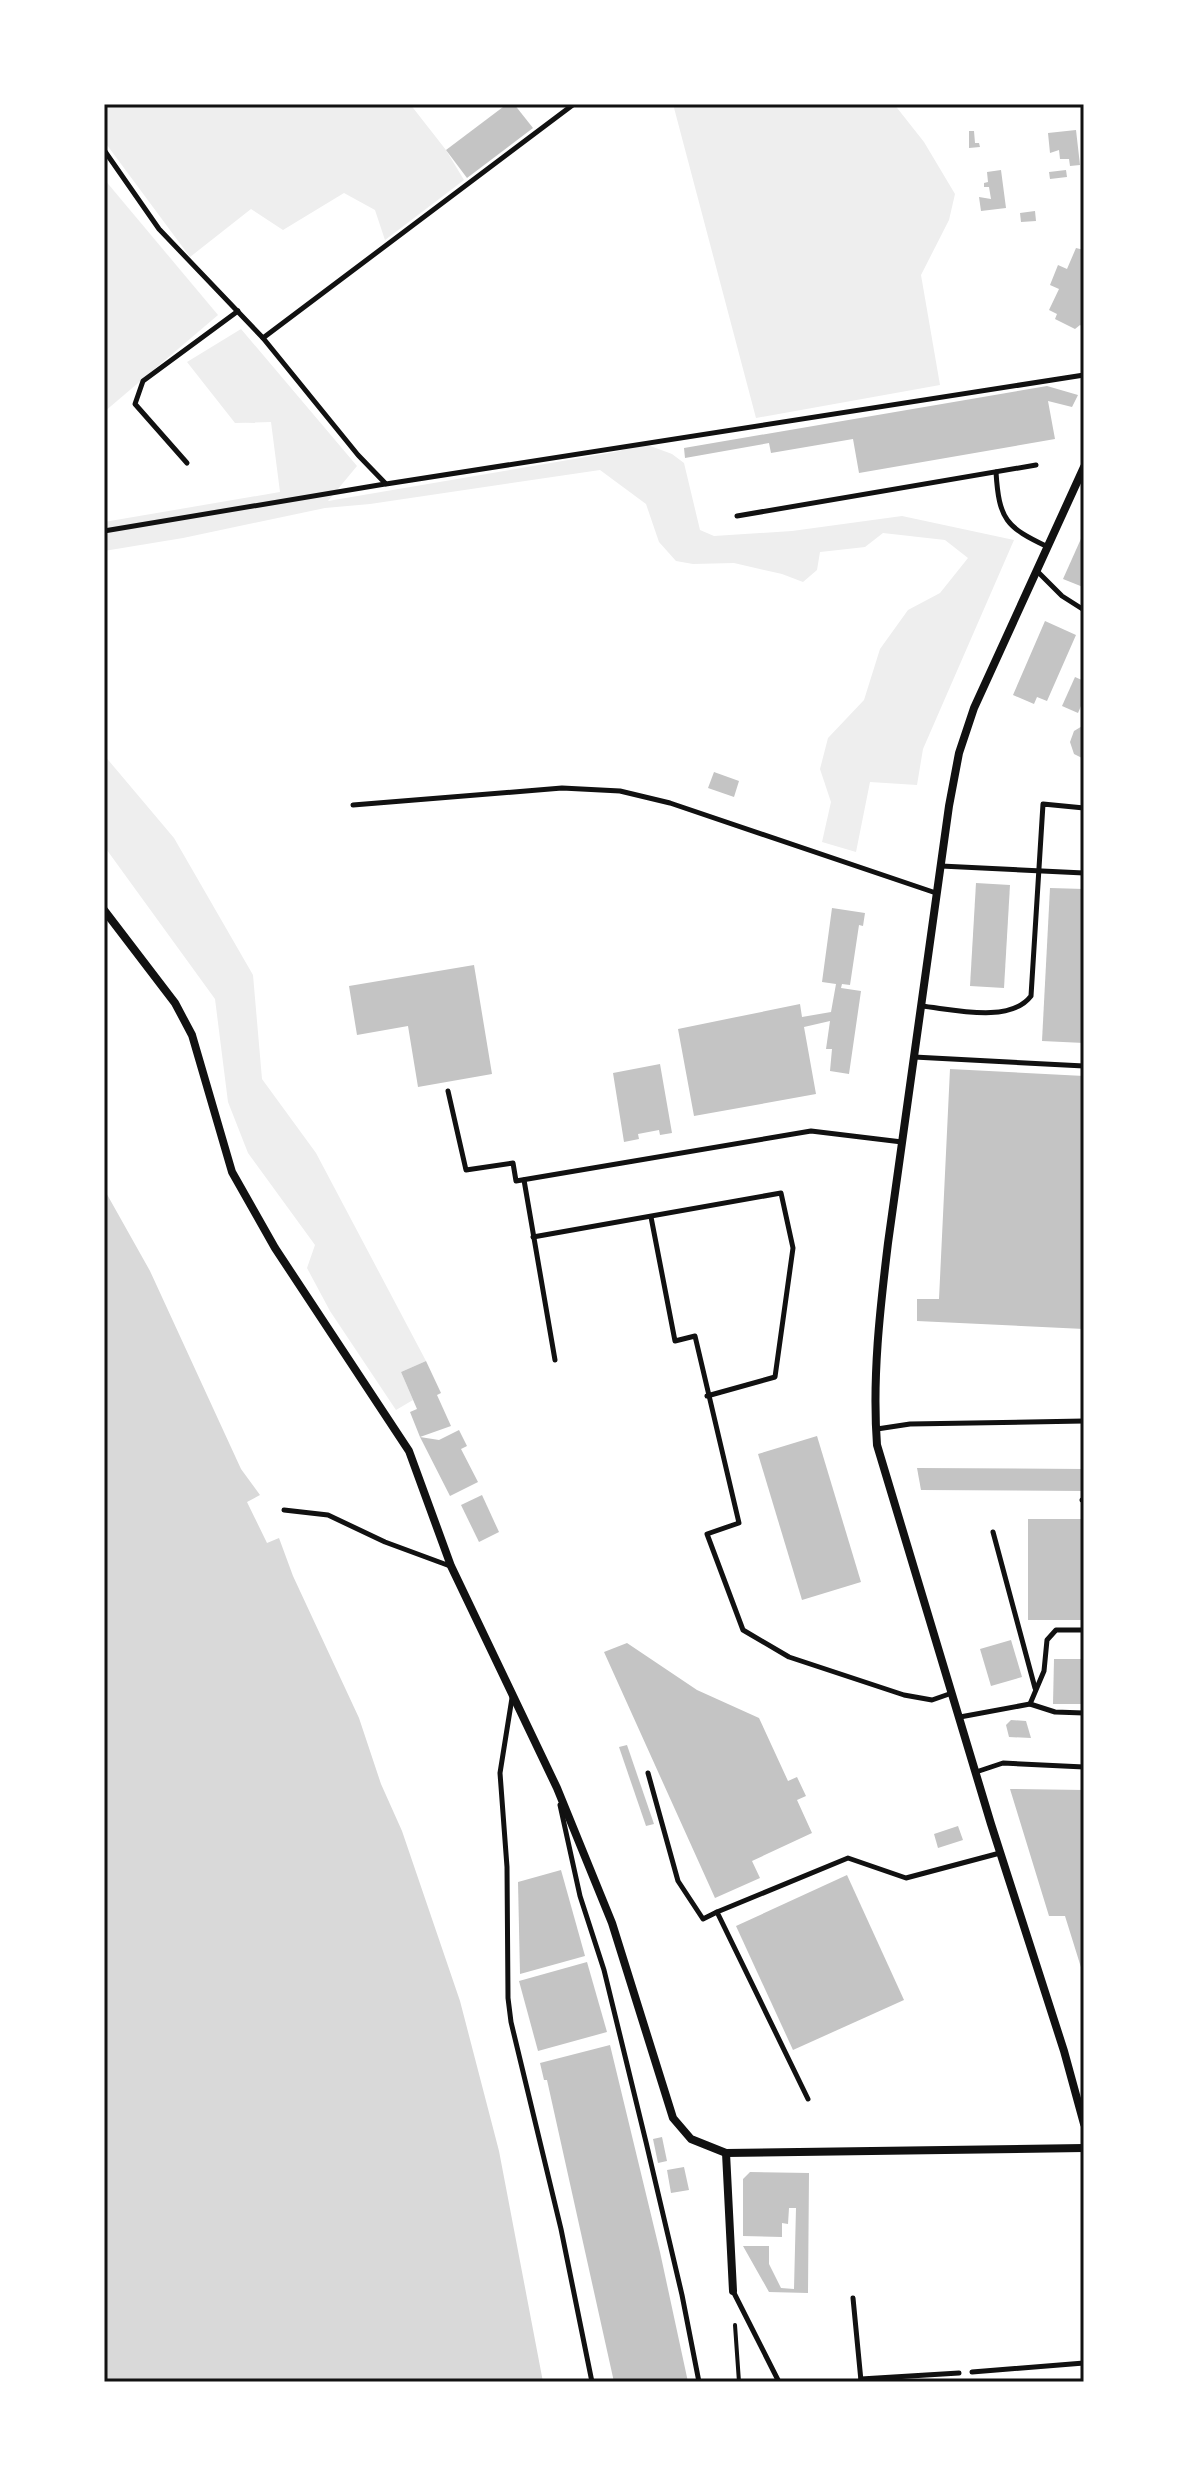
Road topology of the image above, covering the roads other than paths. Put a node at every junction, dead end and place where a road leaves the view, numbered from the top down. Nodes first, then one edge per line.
1 (574, 104) edge
2 (104, 150) edge
3 (238, 311) junction
4 (263, 338) junction
5 (1084, 375) edge
6 (187, 463) dead end
7 (1036, 465) dead end
8 (1084, 467) edge
9 (996, 472) junction
10 (386, 484) junction
11 (737, 516) dead end
12 (104, 531) edge
13 (1049, 547) junction
14 (1038, 572) junction
15 (1084, 610) edge
16 (353, 805) dead end
17 (1084, 808) edge
18 (940, 866) junction
19 (1039, 871) junction
20 (1084, 873) edge
21 (937, 893) junction
22 (104, 910) edge
23 (921, 1006) junction
24 (914, 1057) junction
25 (1084, 1066) edge
26 (448, 1091) dead end
27 (902, 1142) junction
28 (524, 1180) junction
29 (651, 1217) junction
30 (533, 1237) junction
31 (555, 1360) dead end
32 (707, 1396) junction
33 (1084, 1421) edge
34 (876, 1429) junction
35 (284, 1510) dead end
36 (993, 1532) dead end
37 (451, 1566) junction
38 (1084, 1630) edge
39 (1035, 1688) junction
40 (953, 1693) junction
41 (512, 1697) junction
42 (1030, 1704) junction
43 (1084, 1713) edge
44 (960, 1717) junction
45 (1084, 1767) edge
46 (976, 1772) junction
47 (648, 1773) dead end
48 (557, 1788) junction
49 (1000, 1853) junction
50 (717, 1912) junction
51 (808, 2099) dead end
52 (1084, 2124) edge
53 (1084, 2148) edge
54 (726, 2153) junction
55 (733, 2291) joint
56 (853, 2298) dead end
57 (1084, 2363) edge
58 (972, 2372) dead end
59 (959, 2373) dead end
60 (861, 2381) edge
61 (592, 2382) edge
62 (699, 2382) edge
63 (779, 2382) edge

1 - 4 lane
2 - 3 lane
3 - 4 lane
3 - 6 lane
4 - 10 lane
5 - 10 lane
7 - 9 lane
8 - 13 street
9 - 11 lane
9 - 13 lane
10 - 12 lane
13 - 14 street
14 - 15 lane
14 - 18 street
16 - 21 lane
17 - 19 lane
18 - 19 lane
18 - 21 street
19 - 20 lane
19 - 23 lane
21 - 23 street
22 - 37 street
23 - 24 street
24 - 25 lane
24 - 27 street
26 - 28 lane
27 - 28 lane
27 - 34 street
28 - 30 lane
29 - 30 lane
29 - 32 lane
29 - 32 lane
30 - 31 lane
32 - 40 lane
33 - 34 lane
34 - 40 street
35 - 37 lane
36 - 39 lane
37 - 41 street
38 - 39 lane
39 - 42 lane
40 - 44 street
41 - 48 street
41 - 61 lane
42 - 43 lane
42 - 44 lane
44 - 46 street
45 - 46 lane
46 - 49 street
47 - 50 lane
48 - 54 street
48 - 62 lane
49 - 50 lane
49 - 52 street
50 - 51 lane
53 - 54 street
54 - 55 street
55 - 63 lane
56 - 60 lane
57 - 58 lane
59 - 60 lane

